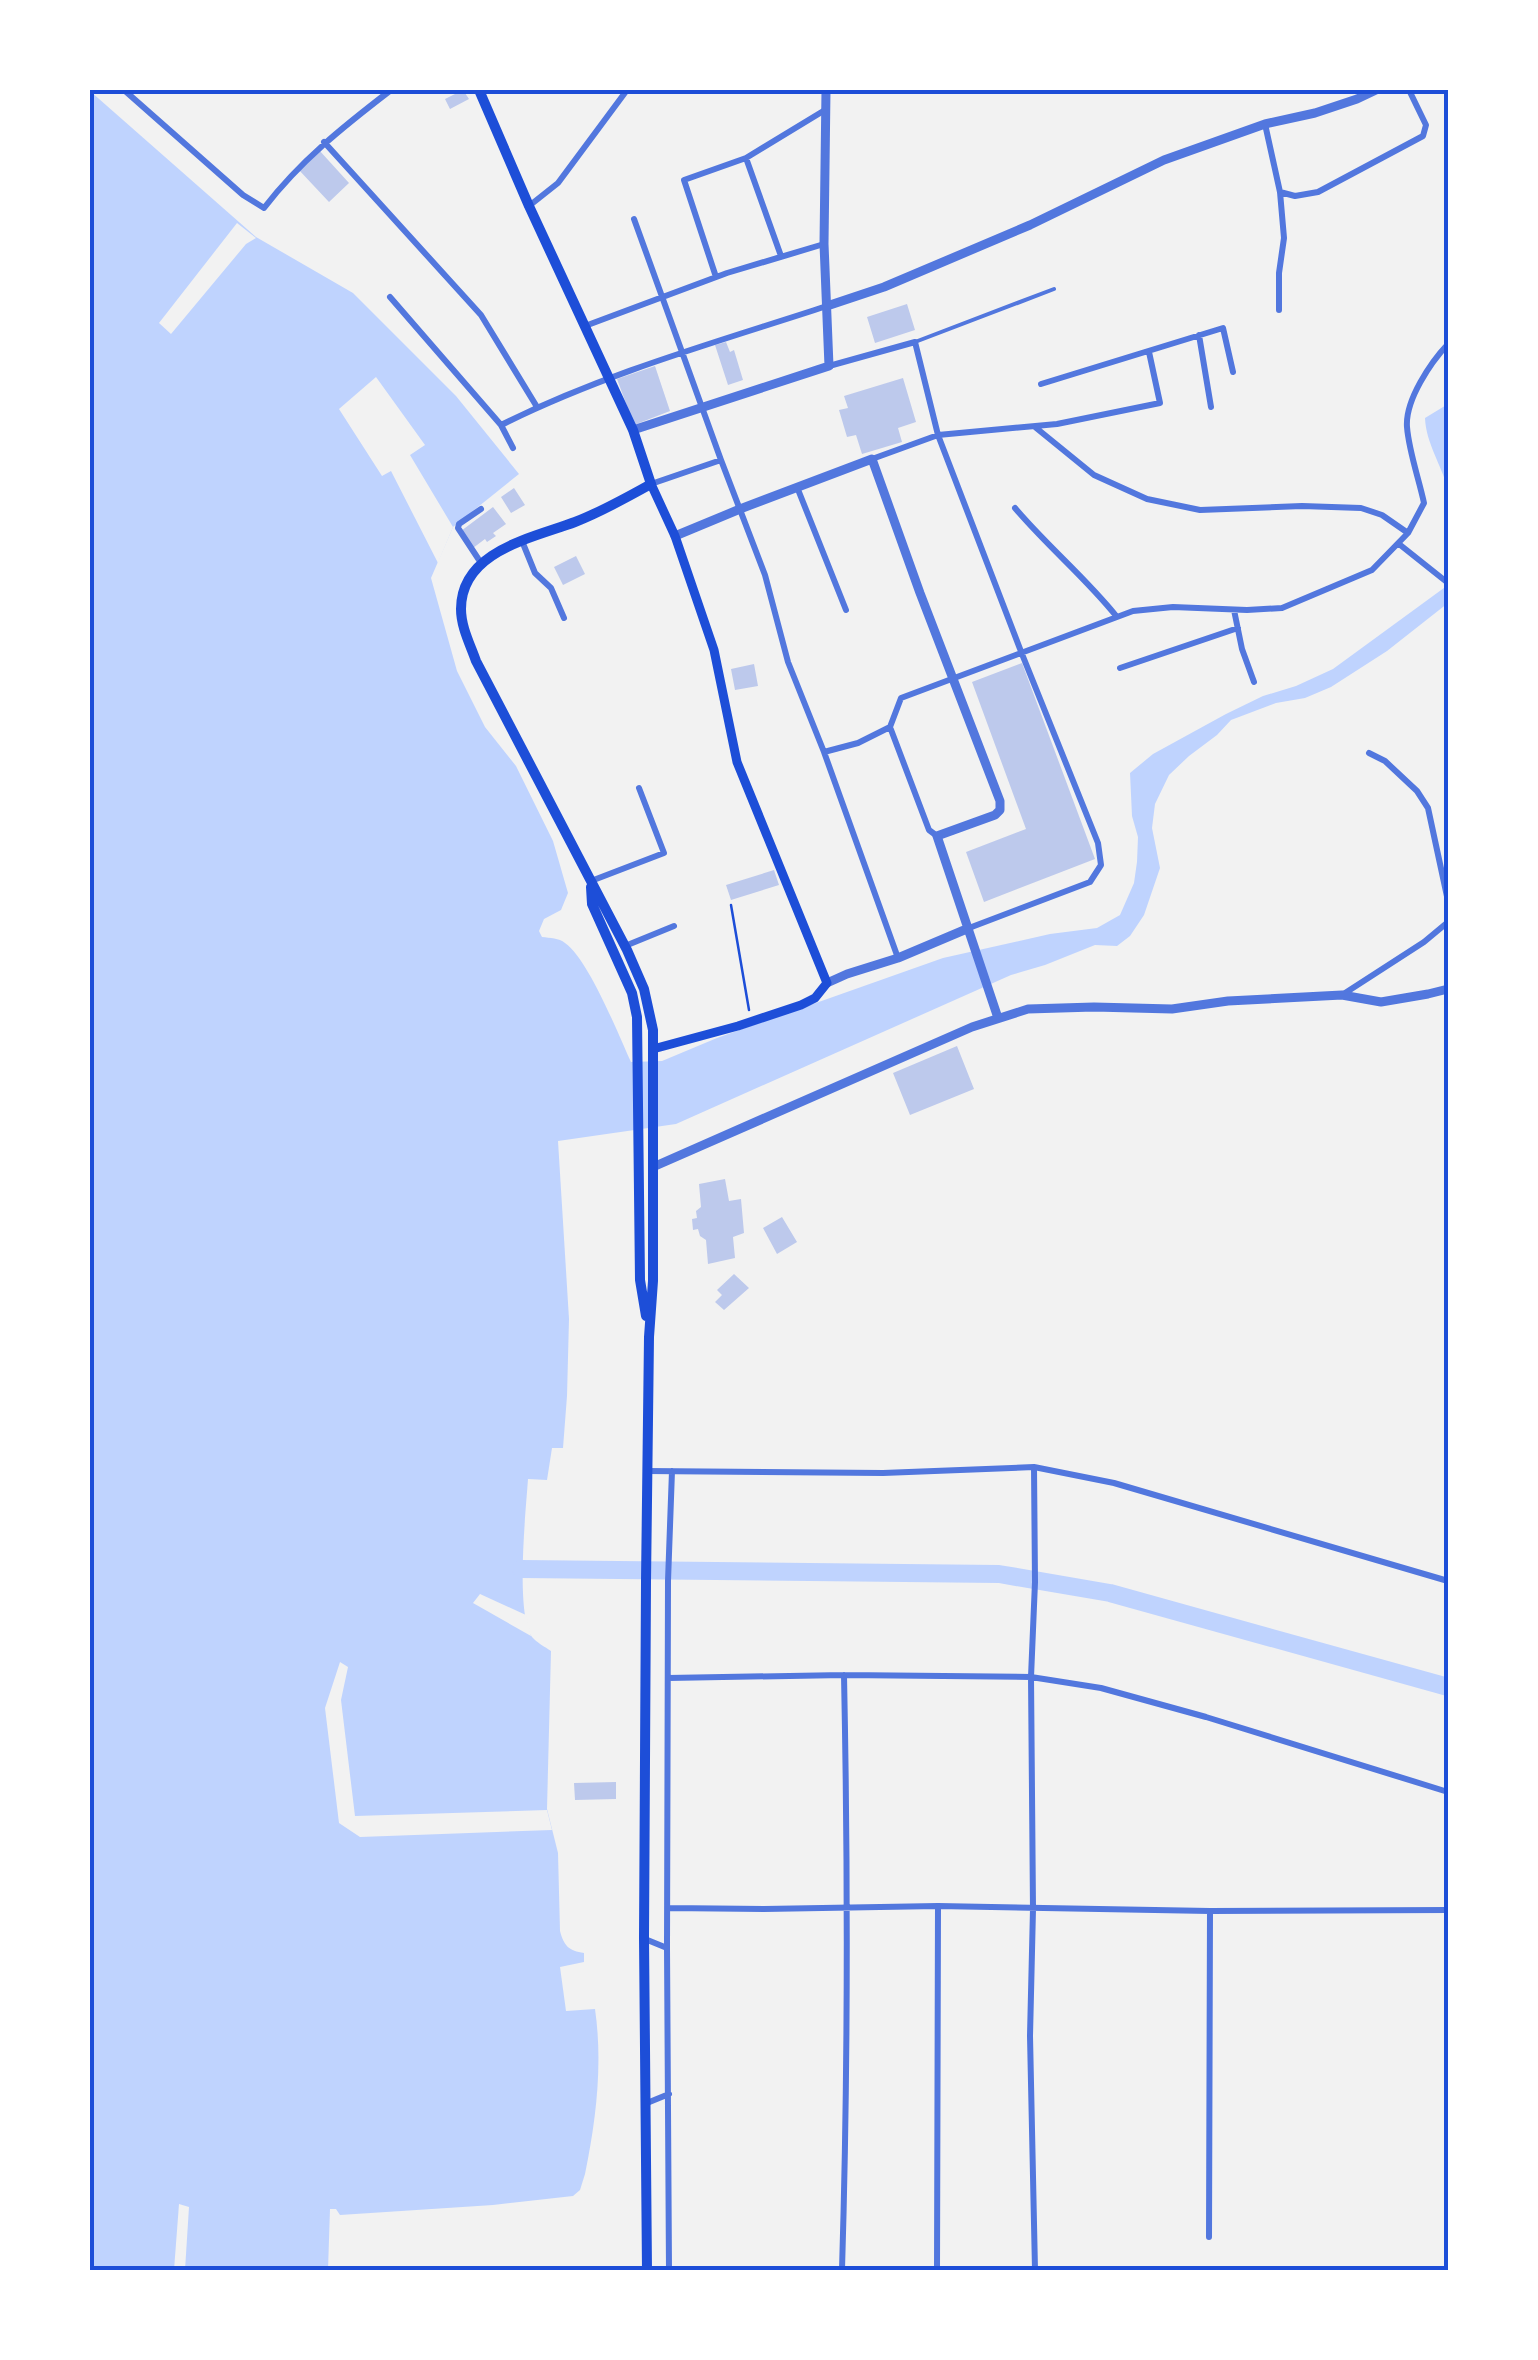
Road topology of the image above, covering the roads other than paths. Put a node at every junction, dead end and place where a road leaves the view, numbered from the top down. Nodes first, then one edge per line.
1 (124, 90) edge
2 (391, 90) edge
3 (479, 90) edge
4 (627, 90) edge
5 (826, 90) edge
6 (1376, 90) edge
7 (1409, 90) edge
8 (826, 110) junction
9 (1266, 124) junction
10 (324, 142) junction
11 (746, 158) junction
12 (1280, 192) junction
13 (529, 206) junction
14 (634, 219) dead end
15 (824, 244) junction
16 (781, 256) junction
17 (716, 277) junction
18 (1054, 288) dead end
19 (390, 296) dead end
20 (663, 296) junction
21 (827, 306) junction
22 (1279, 310) dead end
23 (585, 326) junction
24 (1199, 336) junction
25 (914, 342) junction
26 (1448, 344) edge
27 (1148, 352) junction
28 (683, 354) junction
29 (829, 366) junction
30 (1233, 372) dead end
31 (609, 378) junction
32 (1041, 384) dead end
33 (537, 407) junction
34 (702, 407) junction
35 (1212, 407) dead end
36 (501, 425) junction
37 (1035, 427) junction
38 (633, 430) junction
39 (938, 435) junction
40 (514, 448) dead end
41 (872, 459) junction
42 (721, 460) junction
43 (651, 484) junction
44 (797, 487) junction
45 (740, 508) junction
46 (1015, 508) dead end
47 (481, 509) dead end
48 (1408, 533) junction
49 (675, 536) junction
50 (522, 540) junction
51 (1399, 544) junction
52 (481, 563) junction
53 (1448, 583) edge
54 (846, 610) dead end
55 (1234, 610) junction
56 (1118, 617) junction
57 (564, 618) dead end
58 (1238, 628) junction
59 (1022, 654) junction
60 (1120, 668) dead end
61 (953, 677) junction
62 (1254, 682) dead end
63 (890, 728) junction
64 (824, 752) junction
65 (1369, 754) dead end
66 (639, 788) dead end
67 (937, 836) junction
68 (591, 881) junction
69 (1448, 901) edge
70 (1448, 922) edge
71 (674, 926) dead end
72 (969, 928) junction
73 (625, 946) junction
74 (898, 958) junction
75 (827, 983) junction
76 (1448, 988) edge
77 (1342, 995) junction
78 (998, 1018) junction
79 (653, 1054) junction
80 (653, 1168) junction
81 (649, 1337) junction
82 (1034, 1467) junction
83 (648, 1471) junction
84 (672, 1472) junction
85 (1448, 1581) edge
86 (844, 1675) junction
87 (1031, 1677) junction
88 (668, 1678) junction
89 (1448, 1792) edge
90 (938, 1906) junction
91 (668, 1908) junction
92 (848, 1908) junction
93 (1033, 1909) junction
94 (1210, 1910) junction
95 (1448, 1910) edge
96 (644, 1938) junction
97 (667, 1948) junction
98 (669, 2094) junction
99 (647, 2103) junction
100 (1209, 2237) dead end
101 (647, 2270) edge
102 (669, 2270) edge
103 (842, 2270) edge
104 (937, 2270) edge
105 (1035, 2270) edge

1 - 10 street
2 - 10 street
3 - 13 main road
4 - 13 street
5 - 8 street
6 - 9 street
7 - 12 street
8 - 11 street
8 - 15 street
9 - 12 street
9 - 21 street
10 - 33 street
11 - 16 street
11 - 17 street
12 - 22 street
13 - 23 main road
14 - 20 street
15 - 16 street
15 - 21 street
16 - 17 street
17 - 20 street
18 - 25 lane
19 - 36 street
20 - 23 street
20 - 28 street
21 - 28 street
21 - 29 street
23 - 31 main road
24 - 27 street
24 - 30 street
24 - 35 street
25 - 29 street
25 - 39 street
26 - 48 street
27 - 32 street
27 - 37 street
28 - 31 street
28 - 34 street
29 - 34 street
31 - 33 street
31 - 38 main road
33 - 36 street
34 - 38 street
34 - 42 street
36 - 40 street
37 - 39 street
37 - 48 street
38 - 43 main road
39 - 41 street
39 - 59 street
41 - 44 street
41 - 61 street
42 - 43 street
42 - 45 street
43 - 49 main road
43 - 50 main road
44 - 45 street
44 - 54 street
45 - 49 street
45 - 64 street
46 - 56 street
47 - 52 street
48 - 51 street
49 - 75 main road
50 - 52 main road
50 - 57 street
51 - 53 street
51 - 55 street
52 - 68 main road
55 - 56 street
55 - 58 street
56 - 59 street
58 - 60 street
58 - 62 street
59 - 61 street
59 - 72 street
61 - 63 street
61 - 67 street
63 - 64 street
63 - 67 street
64 - 74 street
65 - 69 street
66 - 68 street
67 - 72 street
68 - 73 main road
68 - 81 main road
70 - 77 street
71 - 73 street
72 - 74 street
72 - 78 street
73 - 79 main road
74 - 75 street
75 - 79 main road
76 - 77 street
77 - 78 street
78 - 80 street
79 - 80 main road
80 - 81 main road
81 - 83 main road
82 - 84 street
82 - 85 street
82 - 87 street
83 - 84 street
83 - 96 main road
84 - 88 street
86 - 87 street
86 - 88 street
86 - 92 street
87 - 89 street
87 - 93 street
88 - 91 street
90 - 92 street
90 - 93 street
90 - 104 street
91 - 92 street
91 - 97 street
92 - 103 street
93 - 94 street
93 - 105 street
94 - 95 street
94 - 100 street
96 - 97 street
96 - 99 main road
97 - 98 street
98 - 99 street
98 - 102 street
99 - 101 main road

